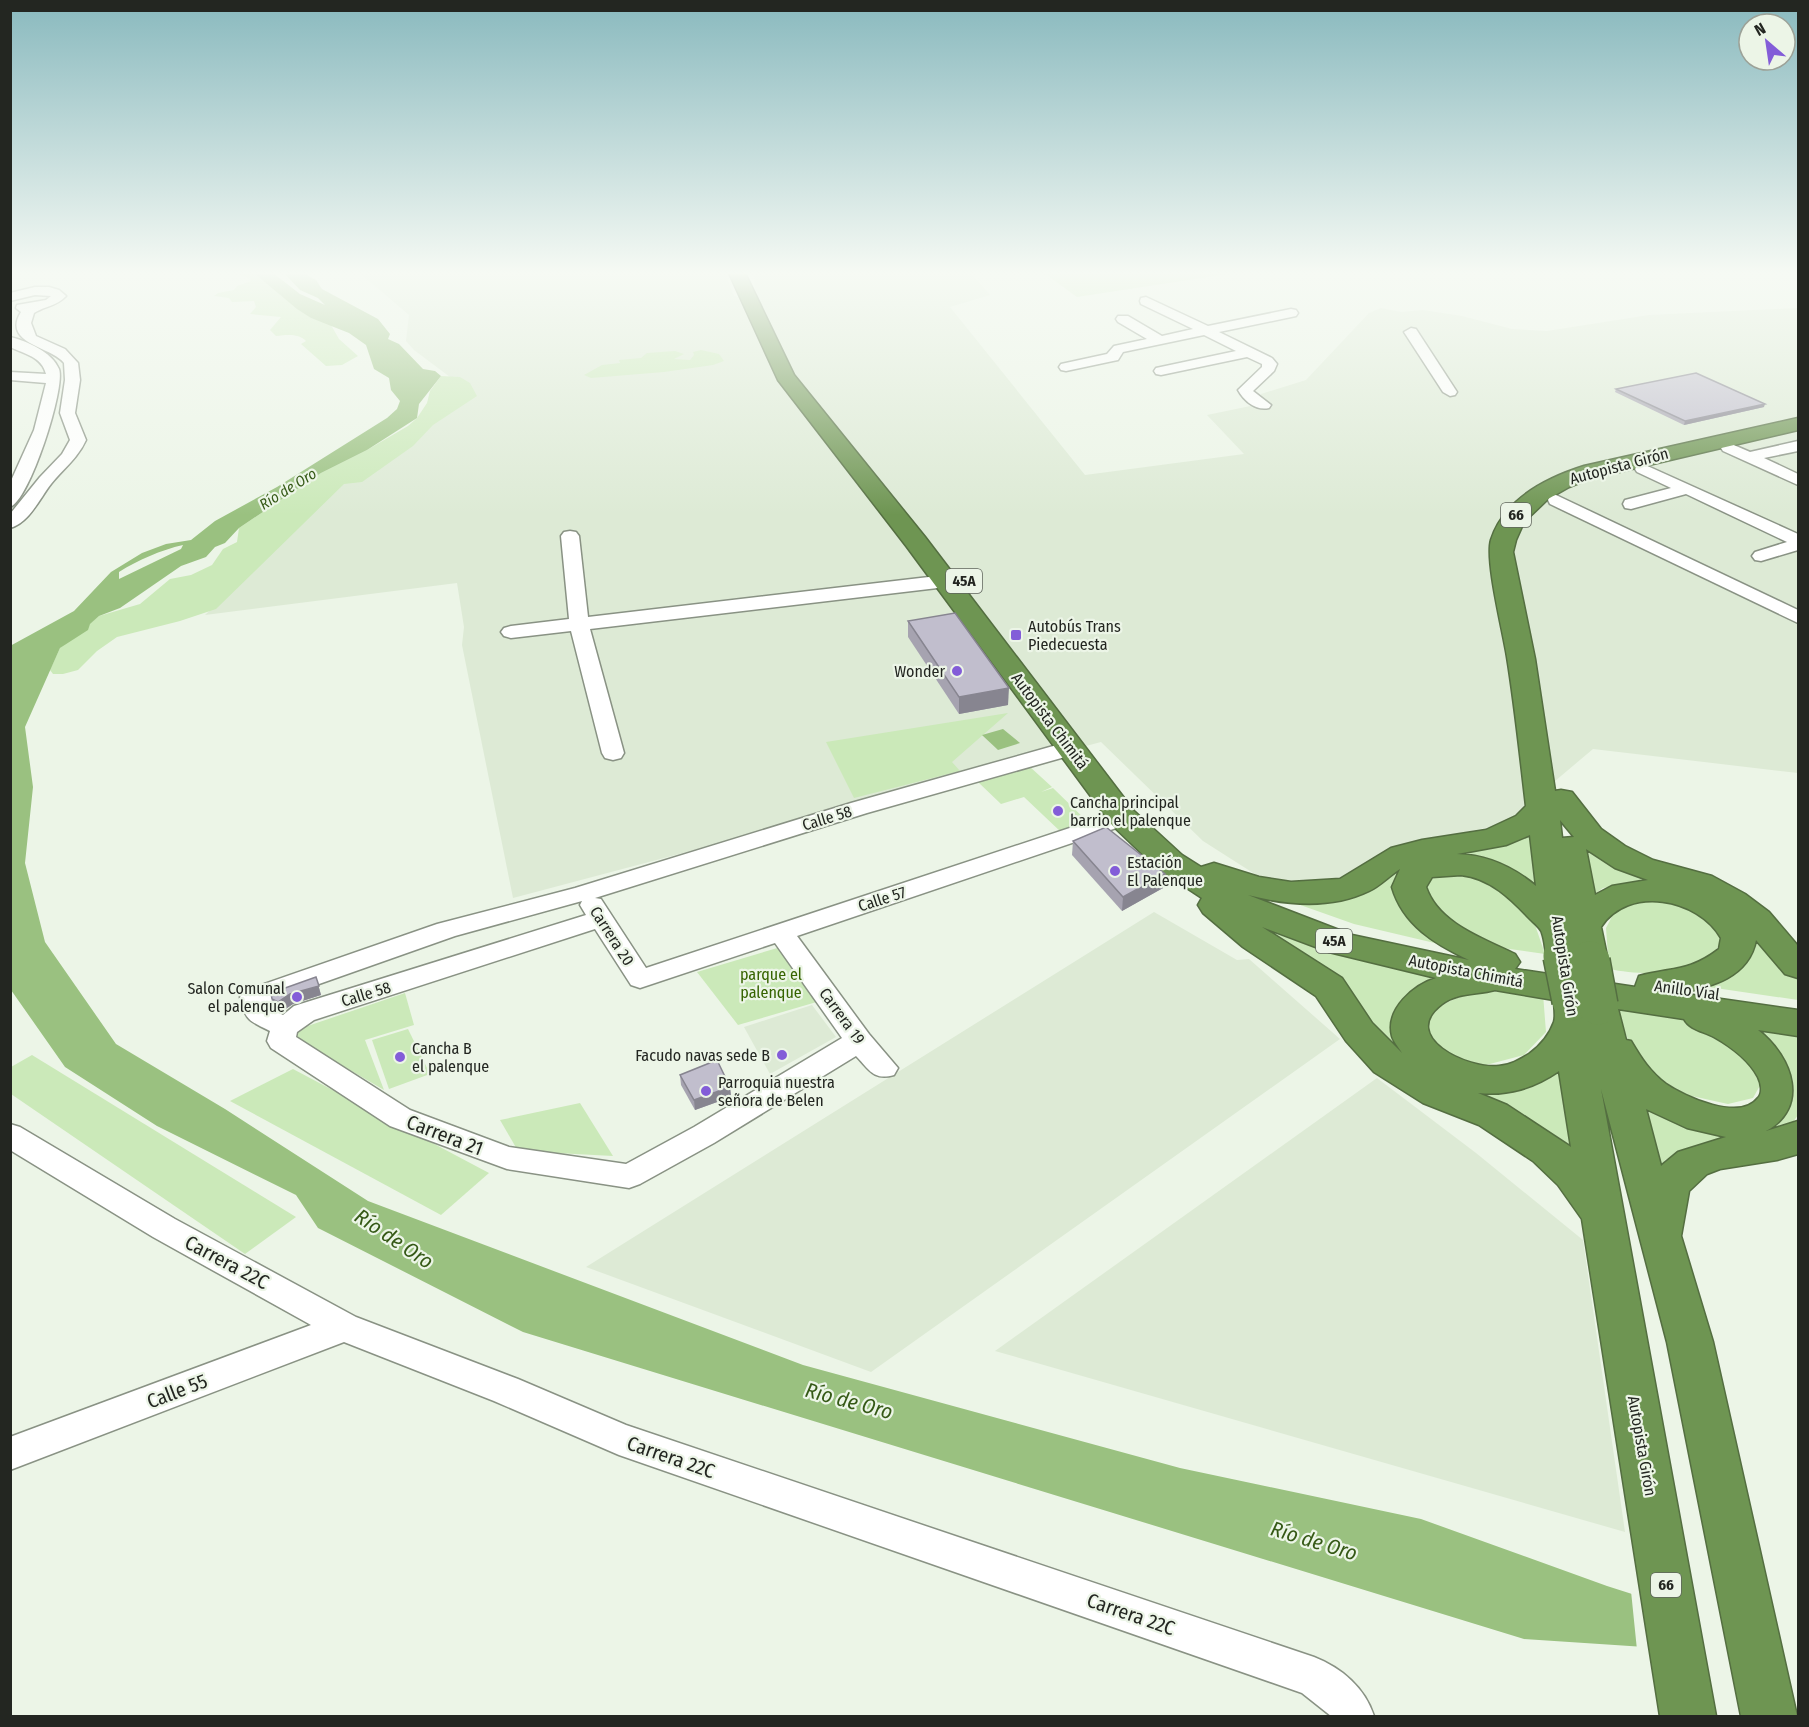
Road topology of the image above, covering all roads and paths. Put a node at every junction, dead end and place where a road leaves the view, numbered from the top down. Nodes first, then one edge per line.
1 (34, 354) edge
2 (62, 354) edge
3 (775, 354) edge
4 (789, 354) edge
5 (1114, 354) edge
6 (1243, 354) edge
7 (1253, 354) edge
8 (1425, 354) edge
9 (1066, 367) dead end
10 (1161, 371) dead end
11 (10, 376) edge
12 (55, 379) junction
13 (1450, 392) dead end
14 (1264, 405) dead end
15 (1798, 424) edge
16 (72, 426) junction
17 (40, 431) junction
18 (1798, 432) edge
19 (1798, 446) edge
20 (1739, 452) junction
21 (58, 467) junction
22 (25, 468) junction
23 (1643, 469) junction
24 (1798, 480) edge
25 (1684, 488) junction
26 (1556, 500) junction
27 (10, 502) edge
28 (1631, 504) dead end
29 (10, 523) edge
30 (570, 536) dead end
31 (1798, 542) edge
32 (1761, 556) dead end
33 (945, 581) junction
34 (1798, 617) edge
35 (579, 624) junction
36 (511, 632) dead end
37 (1071, 748) junction
38 (613, 753) dead end
39 (1551, 804) junction
40 (1123, 818) junction
41 (1187, 866) junction
42 (584, 893) junction
43 (600, 919) junction
44 (781, 932) junction
45 (1798, 966) edge
46 (1507, 972) junction
47 (640, 979) joint
48 (1580, 979) junction
49 (1661, 995) junction
50 (1798, 1007) edge
51 (1798, 1023) edge
52 (283, 1034) junction
53 (859, 1041) junction
54 (884, 1068) dead end
55 (10, 1135) edge
56 (1798, 1136) edge
57 (1603, 1215) junction
58 (1662, 1245) junction
59 (344, 1327) junction
60 (10, 1455) edge
61 (1354, 1716) edge
62 (1688, 1716) edge
63 (1769, 1716) edge

1 - 12 street
2 - 16 street
3 - 33 highway, Autopista Chimitá / 45A
4 - 41 highway, Autopista Chimitá / 45A
5 - 9 street
6 - 10 street
7 - 14 street
8 - 13 street
11 - 12 street
12 - 17 street
15 - 39 highway, Autopista Girón / 66
16 - 17 street
16 - 21 street
17 - 22 street
18 - 20 highway, Autopista Girón / 66
19 - 20 street
20 - 23 highway, Autopista Girón / 66
20 - 24 street
21 - 22 street
21 - 29 street
22 - 27 street
23 - 25 street
23 - 26 highway, Autopista Girón / 66
25 - 28 street
25 - 31 street
26 - 34 street
26 - 39 highway, Autopista Girón / 66
30 - 35 street
31 - 32 street
33 - 35 street
33 - 37 highway, Autopista Chimitá / 45A
35 - 36 street
35 - 38 street
37 - 40 highway, Autopista Chimitá / 45A
37 - 42 street, Calle 58
39 - 41 highway
39 - 45 highway
39 - 48 highway, Autopista Girón / 66
40 - 41 highway, Autopista Chimitá / 45A
40 - 44 street, Calle 57
41 - 46 highway, Autopista Chimitá / 45A
41 - 57 highway
42 - 43 street, Carrera 20
42 - 52 street, Calle 58
43 - 47 street, Carrera 20
43 - 52 street, Calle 58
44 - 47 street, Calle 57
44 - 53 street, Carrera 19
46 - 48 highway, Autopista Chimitá / 45A
46 - 48 highway
46 - 48 highway
48 - 49 highway, Anillo Víal / 45A
48 - 49 highway
48 - 49 highway
48 - 57 highway, Autopista Girón / 66
48 - 58 highway, Autopista Girón / 66
49 - 50 highway, Anillo Víal / 45A
49 - 51 highway, Anillo Víal / 45A
52 - 53 street, Carrera 21
53 - 54 street, Carrera 19
55 - 59 street, Carrera 22C
56 - 58 highway
57 - 62 highway, Autopista Girón / 66
58 - 63 highway, Autopista Girón / 66
59 - 60 street, Calle 55
59 - 61 street, Carrera 22C

